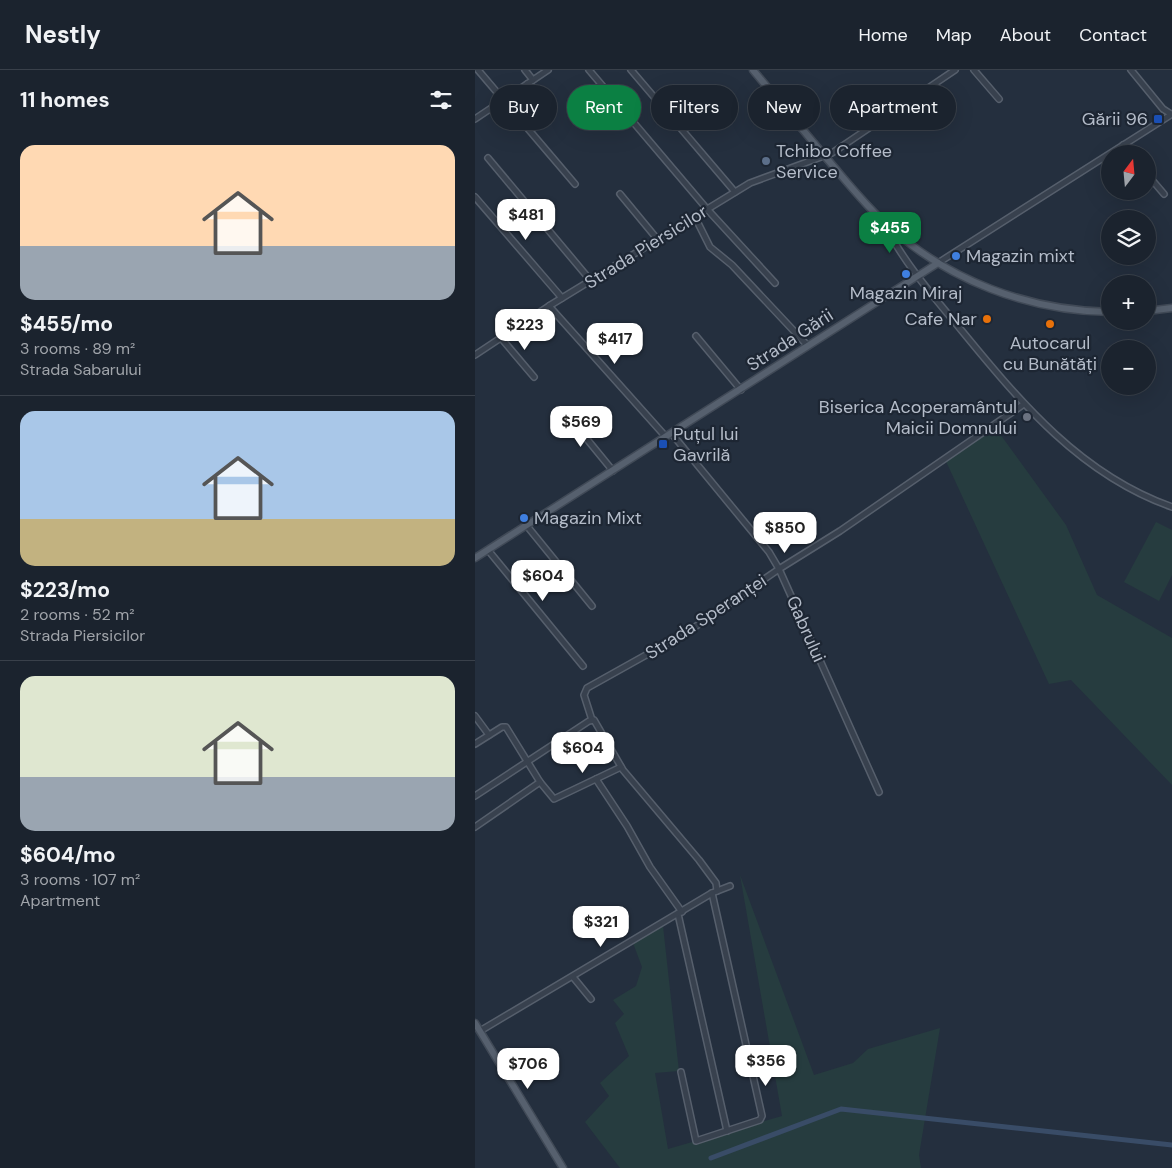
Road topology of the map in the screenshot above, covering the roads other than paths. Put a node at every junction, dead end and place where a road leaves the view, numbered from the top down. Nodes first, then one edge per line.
1 (477, 70) edge
2 (525, 70) edge
3 (548, 70) edge
4 (589, 70) edge
5 (631, 70) edge
6 (753, 70) edge
7 (955, 70) edge
8 (974, 70) edge
9 (1131, 70) edge
10 (533, 80) junction
11 (527, 84) edge
12 (490, 85) edge
13 (999, 99) dead end
14 (490, 109) edge
15 (1171, 114) edge
16 (475, 119) edge
17 (529, 130) edge
18 (1123, 145) edge
19 (825, 156) junction
20 (488, 158) dead end
21 (1101, 159) edge
22 (575, 184) dead end
23 (1156, 184) edge
24 (735, 192) junction
25 (620, 194) dead end
26 (1165, 194) dead end
27 (475, 197) edge
28 (707, 210) junction
29 (695, 217) junction
30 (883, 221) junction
31 (658, 240) junction
32 (938, 263) junction
33 (918, 276) junction
34 (591, 281) junction
35 (775, 283) dead end
36 (562, 298) junction
37 (549, 306) junction
38 (1172, 308) edge
39 (1156, 310) edge
40 (1101, 312) edge
41 (696, 336) dead end
42 (501, 338) junction
43 (808, 346) junction
44 (475, 355) edge
45 (534, 377) dead end
46 (741, 390) junction
47 (1024, 404) junction
48 (564, 411) dead end
49 (669, 436) junction
50 (613, 472) junction
51 (1172, 508) edge
52 (527, 526) junction
53 (487, 550) junction
54 (475, 558) edge
55 (779, 569) junction
56 (592, 606) dead end
57 (583, 666) dead end
58 (475, 716) edge
59 (594, 720) junction
60 (489, 735) junction
61 (475, 744) edge
62 (527, 762) junction
63 (621, 767) junction
64 (596, 779) junction
65 (540, 782) junction
66 (879, 792) dead end
67 (475, 796) edge
68 (475, 827) edge
69 (730, 886) dead end
70 (715, 892) junction
71 (680, 913) junction
72 (573, 976) junction
73 (591, 999) dead end
74 (475, 1023) edge
75 (480, 1031) junction
76 (681, 1072) dead end
77 (727, 1131) junction
78 (563, 1168) edge

1 - 12 street
2 - 10 street
3 - 10 street
4 - 28 street
5 - 24 street
6 - 19 main road
7 - 19 street, Strada Piersicilor
8 - 13 street
9 - 15 street
10 - 11 street
14 - 16 street
15 - 18 street, Strada Gării
17 - 22 street
19 - 24 street, Strada Piersicilor
19 - 30 main road
20 - 34 street
21 - 32 street, Strada Gării
23 - 26 street
24 - 28 street, Strada Piersicilor
25 - 31 street
27 - 36 street
28 - 29 street, Strada Piersicilor
28 - 35 street
29 - 31 street, Strada Piersicilor
29 - 43 street
30 - 32 main road
30 - 33 street
31 - 34 street, Strada Piersicilor
32 - 33 main road, Strada Gării
32 - 40 main road
33 - 43 main road, Strada Gării
33 - 47 street
34 - 36 street, Strada Piersicilor
36 - 37 street, Strada Piersicilor
37 - 42 street, Strada Piersicilor
37 - 49 street, Gabrului
38 - 39 main road
41 - 46 street
42 - 44 street, Strada Piersicilor
42 - 45 street
43 - 46 main road, Strada Gării
46 - 49 main road, Strada Gării
47 - 51 street
47 - 55 street, Strada Speranței
48 - 50 street
49 - 50 main road, Strada Gării
49 - 55 street, Gabrului
50 - 52 main road, Strada Gării
52 - 53 main road, Strada Gării
52 - 56 street
53 - 54 main road, Strada Gării
53 - 57 street
55 - 59 street, Strada Speranței
55 - 66 street, Gabrului
58 - 60 street
59 - 62 street
59 - 63 street, Strada Speranței
60 - 61 street
60 - 62 street
62 - 65 street
62 - 67 street
63 - 64 street
63 - 70 street, Strada Speranței
64 - 65 street
64 - 71 street
65 - 68 street
69 - 70 street
70 - 71 street
70 - 77 street, Strada Speranței
71 - 72 street
71 - 77 street
72 - 73 street
72 - 75 street
74 - 75 main road
75 - 78 main road
76 - 77 street

